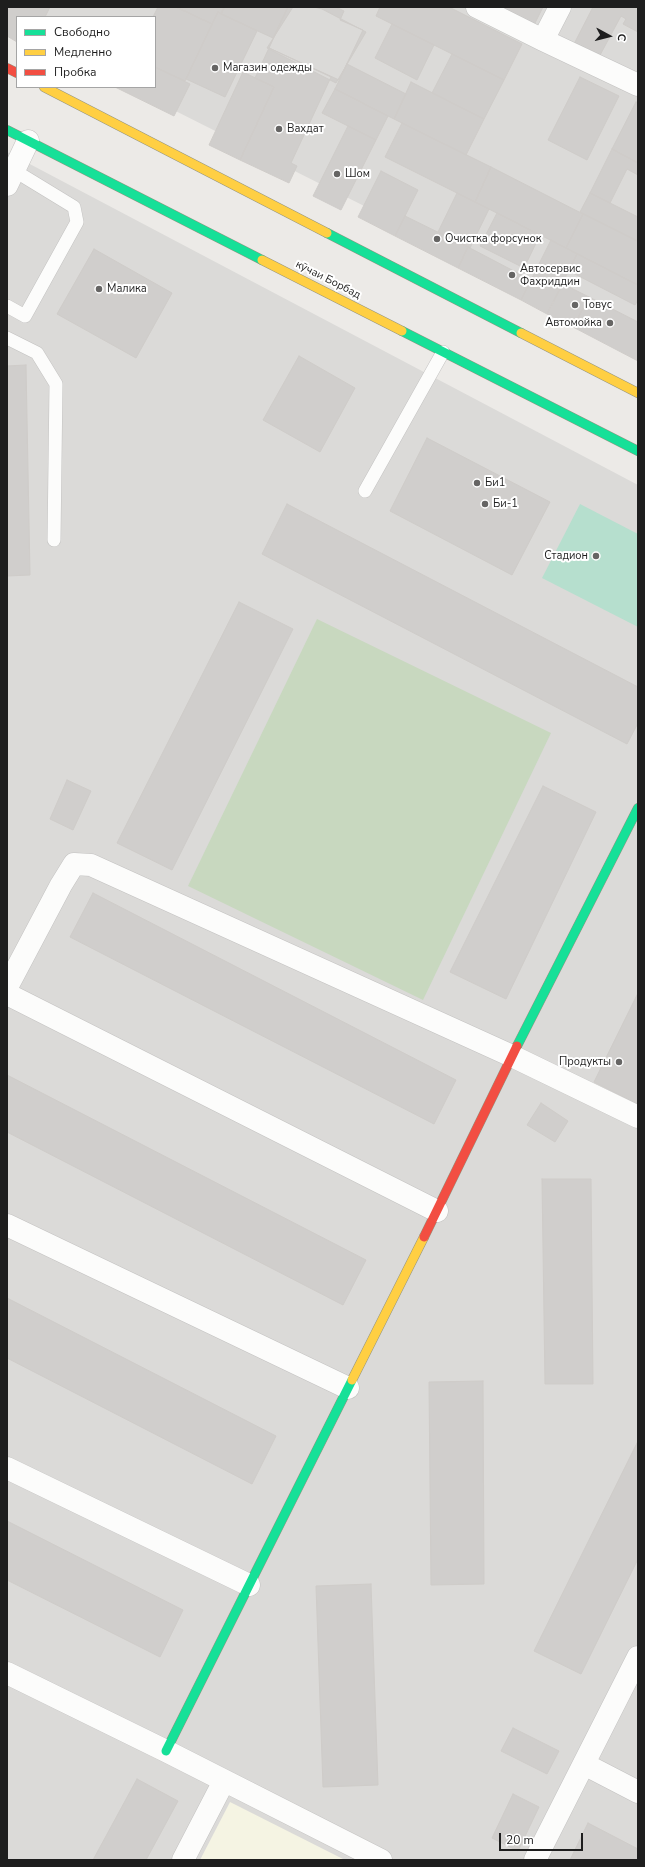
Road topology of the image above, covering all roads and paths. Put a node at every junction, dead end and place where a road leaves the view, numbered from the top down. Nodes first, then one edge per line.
1 (477, 7) edge
2 (560, 7) edge
3 (543, 40) junction
4 (7, 68) edge
5 (16, 72) edge
6 (638, 85) edge
7 (46, 88) edge
8 (7, 130) edge
9 (28, 141) junction
10 (11, 178) edge
11 (7, 306) edge
12 (7, 338) edge
13 (443, 352) junction
14 (638, 392) edge
15 (638, 451) edge
16 (365, 491) dead end
17 (54, 540) dead end
18 (638, 808) edge
19 (7, 987) edge
20 (7, 994) edge
21 (512, 1056) junction
22 (638, 1117) edge
23 (437, 1211) junction
24 (7, 1225) edge
25 (348, 1388) junction
26 (7, 1468) edge
27 (250, 1585) junction
28 (638, 1657) edge
29 (7, 1673) edge
30 (166, 1751) junction
31 (584, 1764) junction
32 (224, 1781) junction
33 (638, 1792) edge
34 (183, 1860) edge
35 (381, 1860) edge
36 (535, 1860) edge

1 - 3 street
2 - 3 street
3 - 6 street
4 - 5 main road
7 - 14 main road
8 - 9 main road, кӯчаи Борбад
9 - 10 street
9 - 13 main road, кӯчаи Борбад
10 - 11 lane
12 - 17 lane
13 - 15 main road, кӯчаи Борбад
13 - 16 lane
18 - 21 main road
19 - 21 street
20 - 23 street
21 - 22 street
21 - 23 main road
23 - 25 main road
24 - 25 street
25 - 27 main road
26 - 27 street
27 - 30 main road
28 - 31 street
29 - 30 street
30 - 32 street
31 - 33 street
31 - 36 street
32 - 34 street
32 - 35 street

